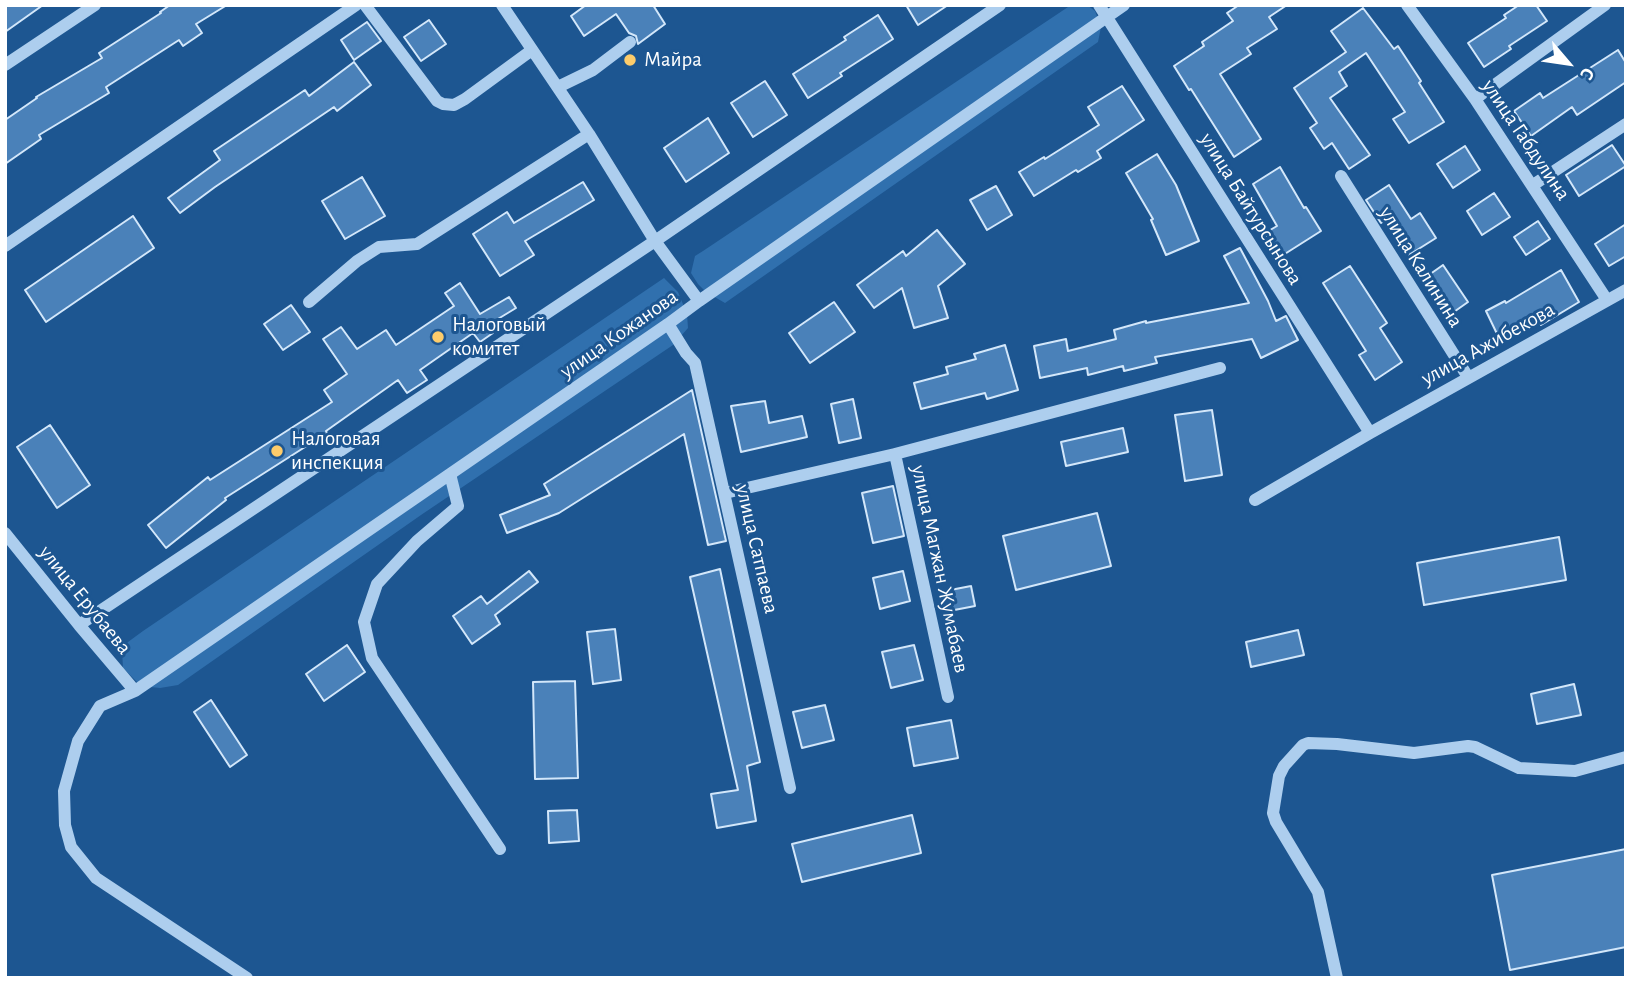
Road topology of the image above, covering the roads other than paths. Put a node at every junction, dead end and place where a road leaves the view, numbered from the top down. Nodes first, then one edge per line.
1 (95, 5) edge
2 (356, 5) edge
3 (365, 5) edge
4 (502, 5) edge
5 (1000, 5) edge
6 (1124, 5) edge
7 (1407, 5) edge
8 (1605, 5) edge
9 (1103, 11) edge
10 (630, 43) dead end
11 (533, 50) junction
12 (5, 65) edge
13 (558, 87) junction
14 (1475, 99) junction
15 (1626, 124) edge
16 (589, 134) junction
17 (1341, 176) dead end
18 (1534, 186) junction
19 (655, 242) junction
20 (5, 246) edge
21 (1626, 290) edge
22 (1607, 300) junction
23 (699, 301) junction
24 (309, 302) dead end
25 (668, 324) junction
26 (1220, 368) dead end
27 (1468, 377) junction
28 (1370, 433) junction
29 (895, 454) junction
30 (450, 474) junction
31 (725, 494) junction
32 (1255, 500) dead end
33 (5, 533) edge
34 (79, 625) junction
35 (135, 691) junction
36 (948, 697) dead end
37 (1626, 757) edge
38 (790, 788) dead end
39 (500, 849) dead end
40 (247, 978) edge
41 (1337, 978) edge

1 - 12 street
2 - 20 street
3 - 11 street
4 - 11 street
5 - 19 street
6 - 9 street, улица Кожанова
7 - 14 street, улица Габдулина
8 - 14 street
9 - 23 street, улица Кожанова
9 - 28 street, улица Байтурсынова
10 - 13 street
11 - 13 street
13 - 16 street
14 - 18 street, улица Габдулина
15 - 18 street
16 - 19 street
16 - 24 street
17 - 27 street, улица Калинина
18 - 22 street, улица Габдулина
19 - 23 street
19 - 34 street
21 - 22 street, улица Ажибекова
22 - 27 street, улица Ажибекова
23 - 25 street, улица Кожанова
25 - 30 street, улица Кожанова
25 - 31 street, улица Сатпаева
26 - 29 street
27 - 28 street, улица Ажибекова
28 - 32 street, улица Ажибекова
29 - 31 street, улица Магжан Жумабаев
29 - 36 street, улица Магжан Жумабаев
30 - 35 street, улица Кожанова
30 - 39 street
31 - 38 street, улица Сатпаева
33 - 34 street, улица Ерубаева
34 - 35 street, улица Ерубаева
35 - 40 street, улица Кожанова
37 - 41 street

